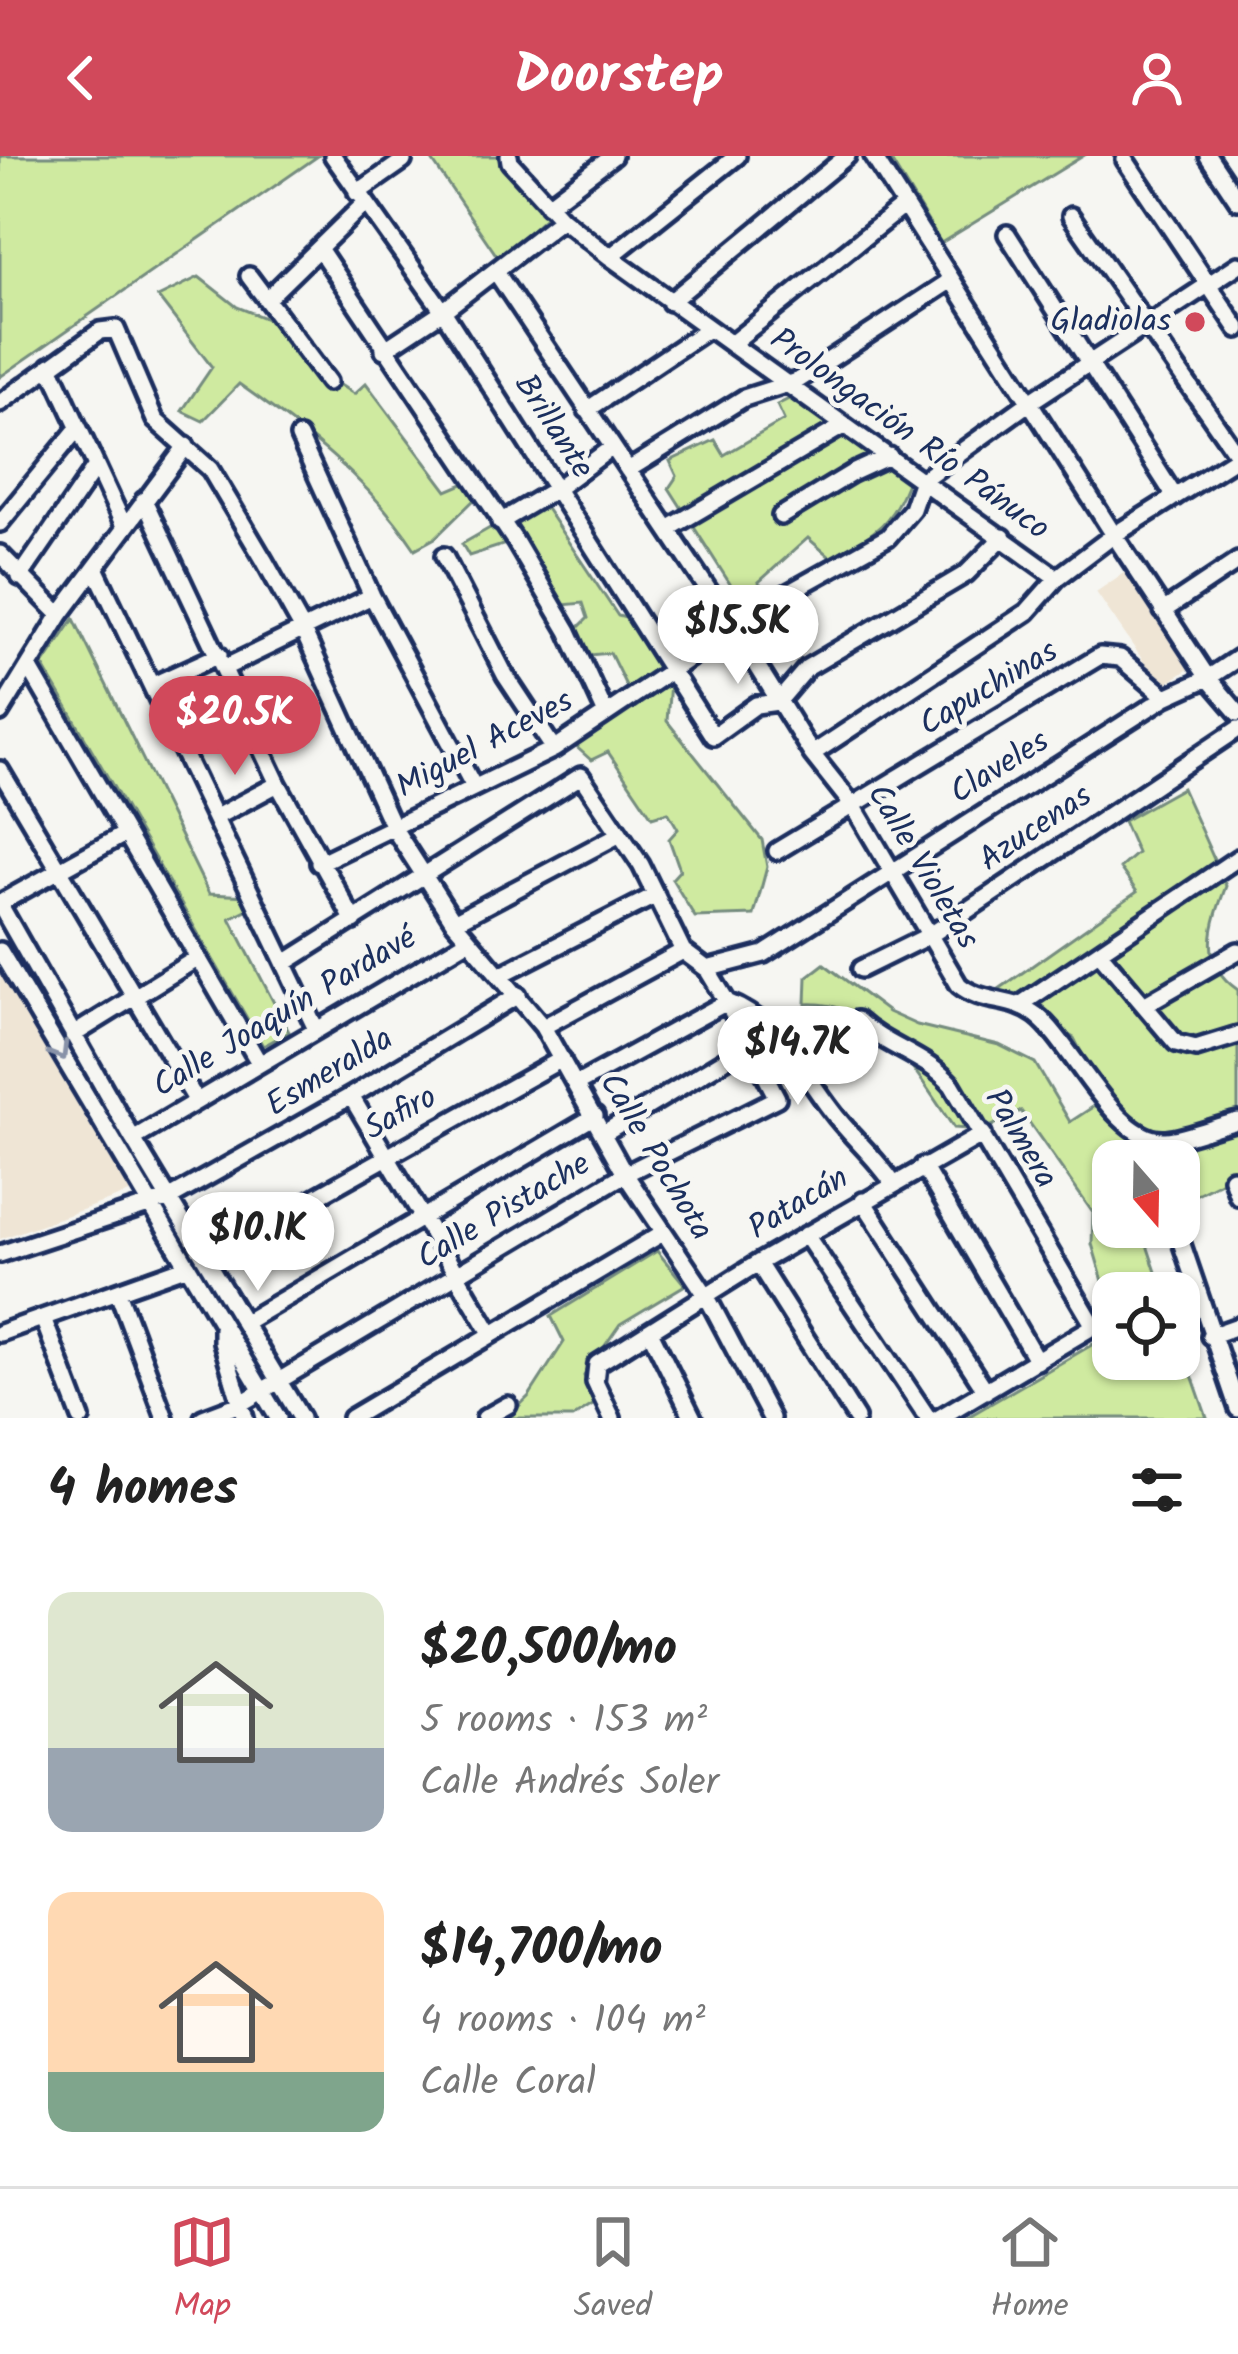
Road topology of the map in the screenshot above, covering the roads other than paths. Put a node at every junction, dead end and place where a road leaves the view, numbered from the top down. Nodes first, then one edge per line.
1 (333, 156) edge
2 (509, 156) edge
3 (613, 156) edge
4 (737, 156) edge
5 (847, 156) edge
6 (873, 156) edge
7 (1208, 156) edge
8 (1125, 160) dead end
9 (403, 161) dead end
10 (361, 199) junction
11 (1238, 201) edge
12 (548, 205) junction
13 (903, 206) junction
14 (1071, 216) dead end
15 (562, 219) junction
16 (1006, 235) dead end
17 (320, 250) junction
18 (610, 257) junction
19 (1238, 265) edge
20 (496, 272) junction
21 (249, 276) dead end
22 (950, 281) junction
23 (1208, 285) junction
24 (268, 298) junction
25 (670, 302) junction
26 (443, 311) junction
27 (1148, 325) junction
28 (708, 329) junction
29 (1238, 329) edge
30 (731, 344) junction
31 (384, 350) junction
32 (1091, 362) junction
33 (50, 366) junction
34 (328, 382) dead end
35 (787, 386) junction
36 (1030, 402) junction
37 (0, 404) edge
38 (587, 410) junction
39 (844, 426) junction
40 (78, 428) junction
41 (299, 437) dead end
42 (186, 446) junction
43 (611, 448) junction
44 (889, 456) junction
45 (1238, 457) edge
46 (96, 466) junction
47 (628, 470) junction
48 (922, 479) junction
49 (556, 489) junction
50 (1175, 496) junction
51 (144, 500) junction
52 (782, 516) dead end
53 (500, 522) junction
54 (0, 523) edge
55 (124, 528) junction
56 (668, 529) junction
57 (1114, 536) junction
58 (1003, 537) junction
59 (0, 554) edge
60 (444, 556) dead end
61 (1238, 561) edge
62 (95, 568) junction
63 (20, 578) junction
64 (1058, 578) junction
65 (372, 596) junction
66 (1163, 611) junction
67 (60, 615) junction
68 (302, 628) junction
69 (736, 630) junction
70 (1238, 658) edge
71 (222, 661) junction
72 (29, 667) junction
73 (675, 671) junction
74 (1208, 678) junction
75 (153, 685) junction
76 (1166, 698) junction
77 (778, 702) junction
78 (0, 713) edge
79 (1238, 713) edge
80 (606, 714) junction
81 (1238, 729) edge
82 (554, 749) junction
83 (812, 754) junction
84 (0, 770) edge
85 (278, 784) junction
86 (474, 787) junction
87 (854, 806) junction
88 (216, 817) junction
89 (393, 827) junction
90 (620, 834) junction
91 (123, 835) junction
92 (777, 851) dead end
93 (1238, 858) edge
94 (319, 863) junction
95 (893, 870) junction
96 (62, 871) junction
97 (424, 878) junction
98 (656, 895) junction
99 (0, 904) edge
100 (354, 922) junction
101 (454, 922) junction
102 (932, 934) junction
103 (469, 940) junction
104 (0, 951) edge
105 (683, 951) junction
106 (1238, 951) edge
107 (1099, 952) junction
108 (196, 959) junction
109 (286, 963) junction
110 (707, 969) junction
111 (861, 969) dead end
112 (502, 974) junction
113 (518, 995) junction
114 (134, 998) junction
115 (727, 1002) junction
116 (1020, 1005) junction
117 (1144, 1005) junction
118 (857, 1020) dead end
119 (543, 1027) junction
120 (315, 1028) junction
121 (73, 1035) junction
122 (1238, 1035) edge
123 (751, 1044) junction
124 (562, 1059) junction
125 (259, 1061) junction
126 (577, 1084) junction
127 (351, 1096) junction
128 (196, 1100) junction
129 (595, 1116) junction
130 (1238, 1121) edge
131 (604, 1132) junction
132 (983, 1135) junction
133 (133, 1138) junction
134 (387, 1156) junction
135 (923, 1166) junction
136 (625, 1174) junction
137 (1232, 1178) dead end
138 (893, 1183) junction
139 (1238, 1196) edge
140 (170, 1198) junction
141 (863, 1201) junction
142 (152, 1204) junction
143 (424, 1217) junction
144 (662, 1234) junction
145 (806, 1234) junction
146 (1182, 1248) edge
147 (0, 1254) edge
148 (208, 1258) junction
149 (758, 1263) junction
150 (188, 1266) junction
151 (459, 1275) junction
152 (118, 1292) junction
153 (706, 1295) junction
154 (43, 1318) junction
155 (245, 1322) junction
156 (222, 1323) junction
157 (1238, 1326) edge
158 (650, 1331) junction
159 (0, 1333) edge
160 (490, 1333) junction
161 (1210, 1336) junction
162 (1037, 1361) junction
163 (279, 1382) junction
164 (986, 1390) junction
165 (262, 1391) junction
166 (508, 1405) dead end
167 (1238, 1409) edge
168 (243, 1411) edge
169 (81, 1418) edge
170 (165, 1418) edge
171 (203, 1418) edge
172 (278, 1418) edge
173 (301, 1418) edge
174 (351, 1418) edge
175 (485, 1418) edge
176 (612, 1418) edge
177 (693, 1418) edge
178 (771, 1418) edge
179 (856, 1418) edge
180 (928, 1418) edge
181 (939, 1418) edge

1 - 10 street, Brillante
2 - 12 street, Prolongación Río Pánuco
3 - 12 street
4 - 18 street
5 - 25 street
6 - 13 street
7 - 11 street
8 - 23 street
9 - 10 street
10 - 17 street
10 - 26 street, Brillante
12 - 15 street, Prolongación Río Pánuco
13 - 22 street
13 - 30 street
14 - 27 street
15 - 18 street, Prolongación Río Pánuco
15 - 20 street
16 - 32 street
17 - 24 street
17 - 31 street
18 - 25 street, Prolongación Río Pánuco
19 - 23 street
20 - 26 street
20 - 38 street, Calle Violetas
21 - 24 street
22 - 35 street
22 - 36 street
23 - 27 street
23 - 29 street
24 - 34 street
25 - 28 street, Prolongación Río Pánuco
26 - 31 street
26 - 49 street, Brillante
27 - 32 street
27 - 45 street
28 - 30 street, Prolongación Río Pánuco
28 - 38 street
30 - 35 street, Prolongación Río Pánuco
31 - 53 street
32 - 36 street
32 - 50 street
33 - 37 street
33 - 40 street
33 - 42 street, Calle Pochota
35 - 39 street, Prolongación Río Pánuco
35 - 47 street
36 - 48 street
36 - 57 street
38 - 43 street, Calle Violetas
39 - 44 street, Prolongación Río Pánuco
39 - 56 street
40 - 46 street
40 - 54 street
41 - 65 street
42 - 51 street
42 - 68 street, Calle Pochota
43 - 47 street, Calle Violetas
43 - 49 street
44 - 48 street, Prolongación Río Pánuco
44 - 52 street
45 - 50 street, Prolongación Río Pánuco
46 - 55 street
46 - 63 street
47 - 56 street, Calle Violetas
48 - 58 street, Prolongación Río Pánuco
48 - 69 street, Miguel Aceves
49 - 53 street
49 - 73 street, Brillante
50 - 57 street, Prolongación Río Pánuco
51 - 55 street
51 - 71 street
53 - 80 street
55 - 62 street
56 - 69 street, Calle Violetas
57 - 64 street, Prolongación Río Pánuco
57 - 66 street
58 - 64 street, Prolongación Río Pánuco
58 - 77 street
59 - 63 street
60 - 82 street
61 - 66 street
62 - 67 street
62 - 75 street
63 - 67 street
64 - 83 street
65 - 68 street
65 - 86 street
66 - 74 street
67 - 72 street
68 - 71 street
68 - 89 street, Calle Pochota
69 - 73 street, Miguel Aceves
69 - 77 street, Calle Violetas
70 - 74 street, Claveles
71 - 75 street
71 - 85 street
72 - 78 street
72 - 91 street
73 - 77 street, Brillante
73 - 80 street, Miguel Aceves
74 - 76 street, Claveles
74 - 79 street
75 - 88 street
76 - 87 street, Capuchinas
76 - 95 street, Claveles
77 - 83 street, Calle Violetas
80 - 82 street, Miguel Aceves
81 - 102 street, Azucenas
82 - 86 street, Miguel Aceves
83 - 87 street, Calle Violetas
84 - 96 street
85 - 88 street
85 - 94 street
86 - 89 street, Miguel Aceves
87 - 92 street, Capuchinas
87 - 95 street, Calle Violetas
88 - 109 street
89 - 94 street, Miguel Aceves
89 - 97 street, Calle Pochota
90 - 97 street
90 - 98 street
90 - 101 street
91 - 96 street
91 - 108 street
93 - 107 street
94 - 100 street
95 - 102 street, Calle Violetas
95 - 110 street, Claveles
96 - 99 street
96 - 114 street
97 - 100 street
97 - 101 street, Calle Pochota
98 - 105 street
98 - 112 street
99 - 121 street
100 - 109 street
101 - 103 street, Calle Pochota
102 - 111 street, Azucenas
102 - 116 street, Calle Violetas
103 - 112 street, Calle Pochota
103 - 120 street, Calle Joaquín Pardavé
104 -> 142 street
105 - 110 street
105 - 119 street
106 - 117 street
107 - 116 street
107 - 117 street
108 - 114 street
108 - 125 street
109 - 120 street
110 - 115 street
112 - 113 street, Calle Pochota
113 - 119 street, Calle Pochota
113 - 127 street, Esmeralda
114 - 121 street
114 - 128 street
115 - 123 street
115 - 126 street
115 - 138 street
116 - 130 street, Calle Violetas
117 - 122 street
118 - 132 street, Palmera
119 - 124 street, Calle Pochota
120 - 125 street, Calle Joaquín Pardavé
121 - 133 street
123 - 131 street
123 - 136 street, Calle Pistache
124 - 126 street, Calle Pochota
124 - 134 street, Safiro
125 - 128 street, Calle Joaquín Pardavé
126 - 129 street, Calle Pochota
127 - 134 street
127 - 140 street, Esmeralda
128 - 133 street, Calle Joaquín Pardavé
129 - 131 street, Calle Pochota
129 - 143 street
131 - 136 street, Calle Pochota
132 - 135 street, Patacán
132 - 162 street, Palmera
133 - 140 street
134 - 143 street
134 - 148 street, Safiro
135 - 138 street, Patacán
135 - 162 street
136 - 144 street, Calle Pochota
136 - 151 street, Calle Pistache
137 - 139 street
138 - 141 street, Patacán
140 - 142 street, Esmeralda
140 - 148 street
141 - 145 street, Patacán
141 - 164 street
142 - 147 street, Esmeralda
142 - 150 street
143 - 151 street
143 - 155 street
144 - 153 street, Calle Pochota
144 - 160 street
145 - 149 street, Patacán
145 - 180 street
146 - 161 street
148 - 155 street
149 - 153 street, Patacán
149 - 179 street
150 - 152 street
150 - 156 street
151 - 160 street
151 - 163 street, Calle Pistache
152 - 154 street
152 - 170 street
153 - 158 street, Patacán
153 - 178 street, Calle Pochota
154 - 159 street
154 - 169 street
155 - 163 street
156 - 165 street
156 - 168 street
157 - 161 street
158 - 176 street, Patacán
158 - 177 street
160 - 174 street
161 - 167 street
162 - 164 street
163 - 165 street, Calle Pistache
163 - 173 street
164 - 181 street
165 - 168 street, Calle Pistache
165 - 172 street
166 - 175 street
168 - 171 street, Calle Pistache

